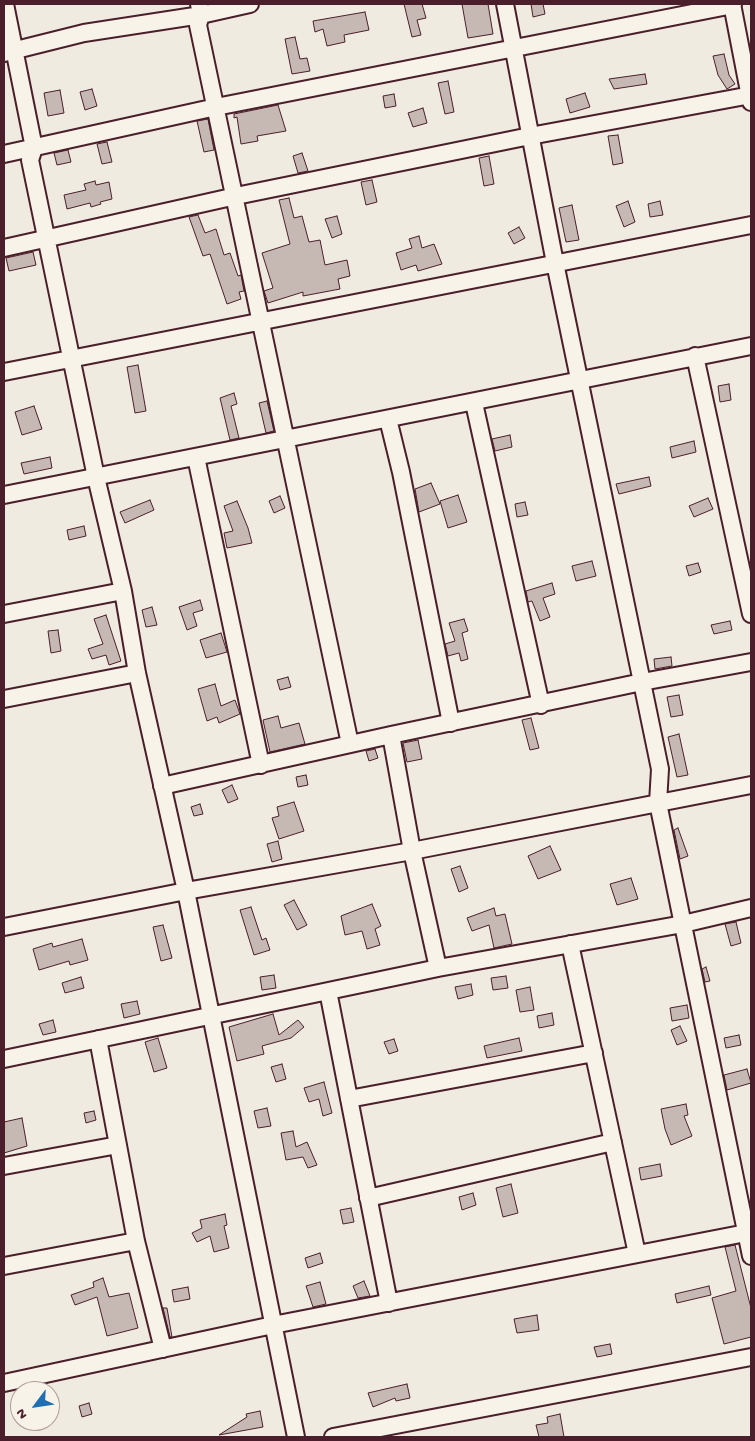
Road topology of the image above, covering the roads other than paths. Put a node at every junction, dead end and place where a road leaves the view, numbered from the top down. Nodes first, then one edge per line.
1 (5, 4) edge
2 (250, 4) edge
3 (505, 4) edge
4 (732, 4) edge
5 (200, 10) edge
6 (513, 46) junction
7 (9, 52) edge
8 (751, 97) edge
9 (216, 107) junction
10 (530, 136) junction
11 (34, 148) junction
12 (4, 154) edge
13 (236, 196) junction
14 (751, 225) edge
15 (47, 240) junction
16 (4, 248) edge
17 (555, 263) junction
18 (263, 320) junction
19 (751, 346) edge
20 (695, 356) junction
21 (70, 358) junction
22 (4, 372) edge
23 (581, 382) junction
24 (474, 403) junction
25 (388, 419) junction
26 (286, 439) junction
27 (196, 457) junction
28 (96, 477) junction
29 (4, 495) edge
30 (123, 591) junction
31 (4, 614) edge
32 (751, 614) edge
33 (751, 662) edge
34 (138, 673) junction
35 (642, 682) junction
36 (4, 699) edge
37 (541, 705) junction
38 (451, 723) junction
39 (391, 735) junction
40 (350, 744) junction
41 (260, 765) junction
42 (751, 785) edge
43 (162, 786) junction
44 (658, 803) junction
45 (412, 852) junction
46 (186, 891) junction
47 (751, 908) edge
48 (683, 924) junction
49 (4, 927) edge
50 (570, 944) junction
51 (438, 968) junction
52 (328, 991) junction
53 (210, 1015) junction
54 (98, 1039) junction
55 (594, 1053) junction
56 (4, 1058) edge
57 (349, 1099) junction
58 (613, 1142) junction
59 (118, 1145) junction
60 (4, 1166) edge
61 (368, 1198) junction
62 (749, 1232) edge
63 (136, 1240) junction
64 (637, 1254) junction
65 (751, 1256) edge
66 (4, 1266) edge
67 (390, 1303) junction
68 (274, 1325) junction
69 (163, 1349) junction
70 (751, 1357) edge
71 (4, 1383) edge
72 (296, 1437) edge
73 (333, 1437) edge

1 - 7 street
2 - 5 street
3 - 6 street
4 - 6 street
4 - 8 street
5 - 7 street
5 - 9 street
6 - 9 street
6 - 10 street
7 - 11 street
8 - 10 street
9 - 11 street
9 - 13 street
10 - 13 street
10 - 17 street
11 - 12 street
11 - 15 street
13 - 15 street
13 - 18 street
14 - 17 street
15 - 16 street
15 - 21 street
17 - 18 street
17 - 23 street
18 - 21 street
18 - 26 street
19 - 20 street
20 - 23 street
20 - 32 street
21 - 22 street
21 - 28 street
23 - 24 street
23 - 35 street
24 - 25 street
24 - 37 street
25 - 26 street
25 - 38 street
26 - 27 street
26 - 40 street
27 - 28 street
27 - 41 street
28 - 29 street
28 - 30 street
30 - 31 street
30 - 34 street
33 - 35 street
34 - 36 street
34 - 43 street
35 - 37 street
35 - 44 street
37 - 38 street
38 - 39 street
39 - 40 street
39 - 45 street
40 - 41 street
41 - 43 street
42 - 44 street
43 - 46 street
44 - 45 street
44 - 48 street
45 - 46 street
45 - 51 street
46 - 49 street
46 - 53 street
47 - 48 street
48 - 50 street
48 - 62 street
50 - 51 street
50 - 55 street
51 - 52 street
52 - 53 street
52 - 57 street
53 - 54 street
53 - 68 street
54 - 56 street
54 - 59 street
55 - 57 street
55 - 58 street
57 - 61 street
58 - 61 street
58 - 64 street
59 - 60 street
59 - 63 street
61 - 67 street
62 - 64 street
62 - 65 street
63 - 66 street
63 - 69 street
64 - 67 street
67 - 68 street
68 - 69 street
68 - 72 street
69 - 71 street
70 - 73 street

